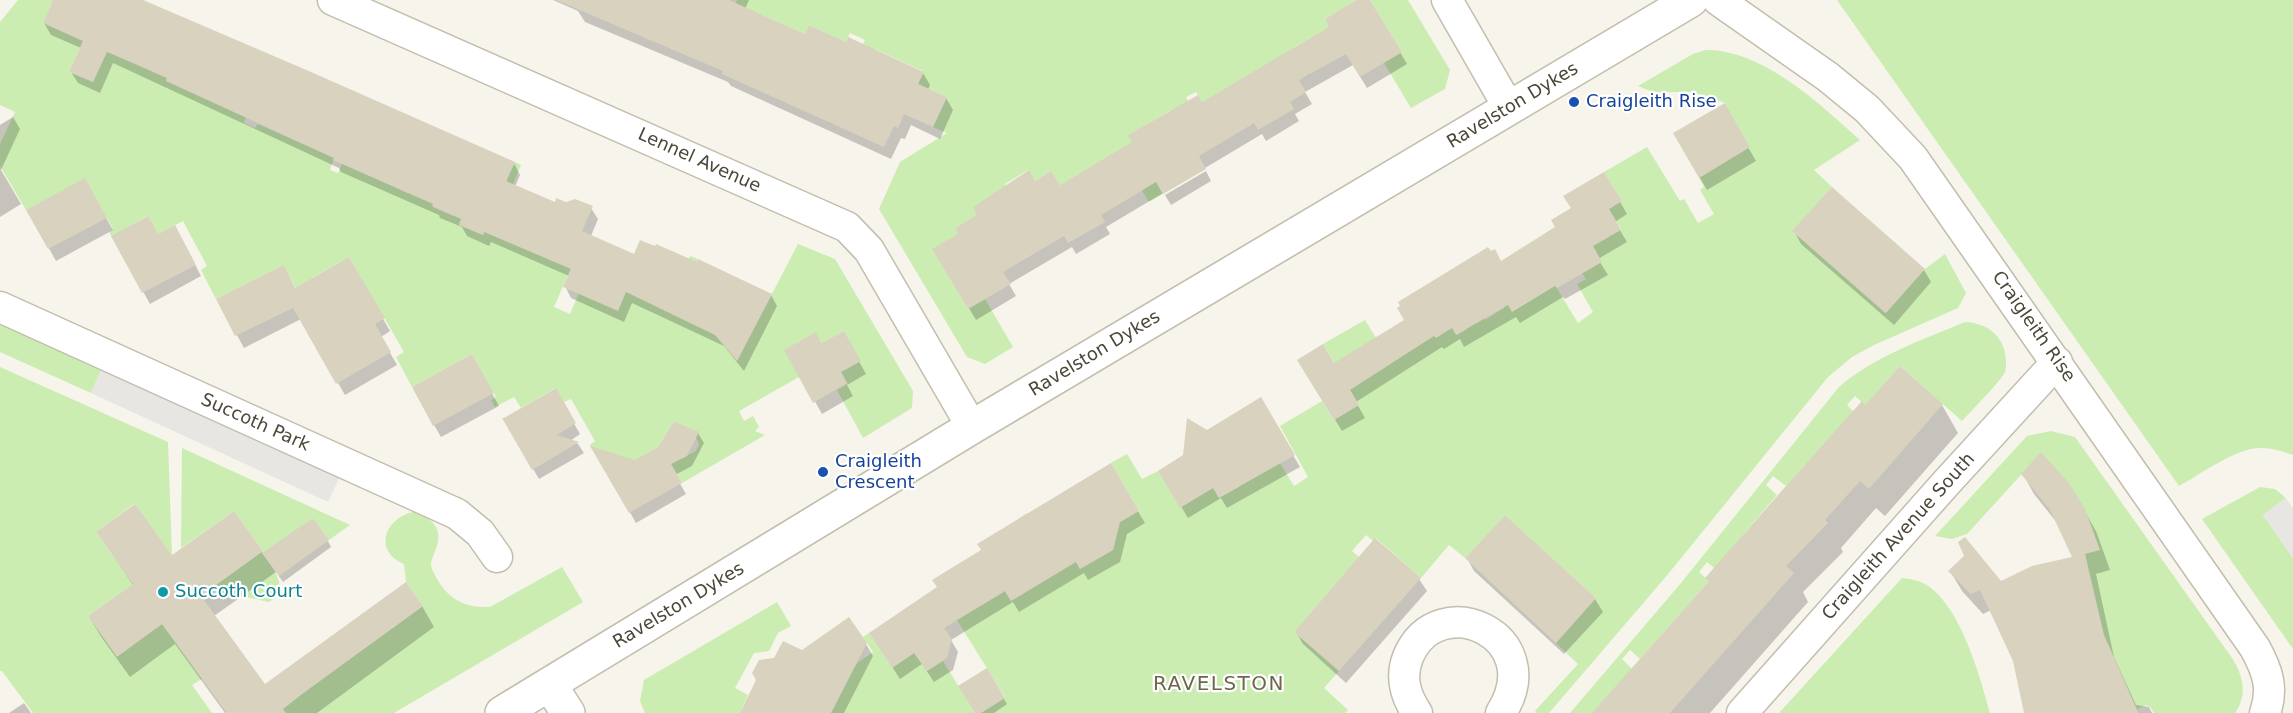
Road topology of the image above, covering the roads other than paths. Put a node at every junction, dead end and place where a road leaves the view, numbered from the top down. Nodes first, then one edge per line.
1 (333, 0) edge
2 (1447, 0) edge
3 (1691, 0) edge
4 (1718, 0) edge
5 (1509, 108) junction
6 (0, 307) edge
7 (2057, 362) junction
8 (972, 427) junction
9 (497, 557) dead end
10 (550, 685) junction
11 (502, 713) edge
12 (568, 713) edge
13 (1417, 713) edge
14 (1501, 713) edge
15 (1742, 713) edge
16 (2265, 713) edge

1 - 8 street, Lennel Avenue
2 - 5 street
3 - 5 street, Ravelston Dykes
4 - 7 street, Craigleith Rise
5 - 8 street, Ravelston Dykes
6 - 9 street, Succoth Park
7 - 15 street, Craigleith Avenue South
7 - 16 street, Craigleith Rise
8 - 10 street, Ravelston Dykes
10 - 11 street, Ravelston Dykes
10 - 12 street
13 - 14 street

